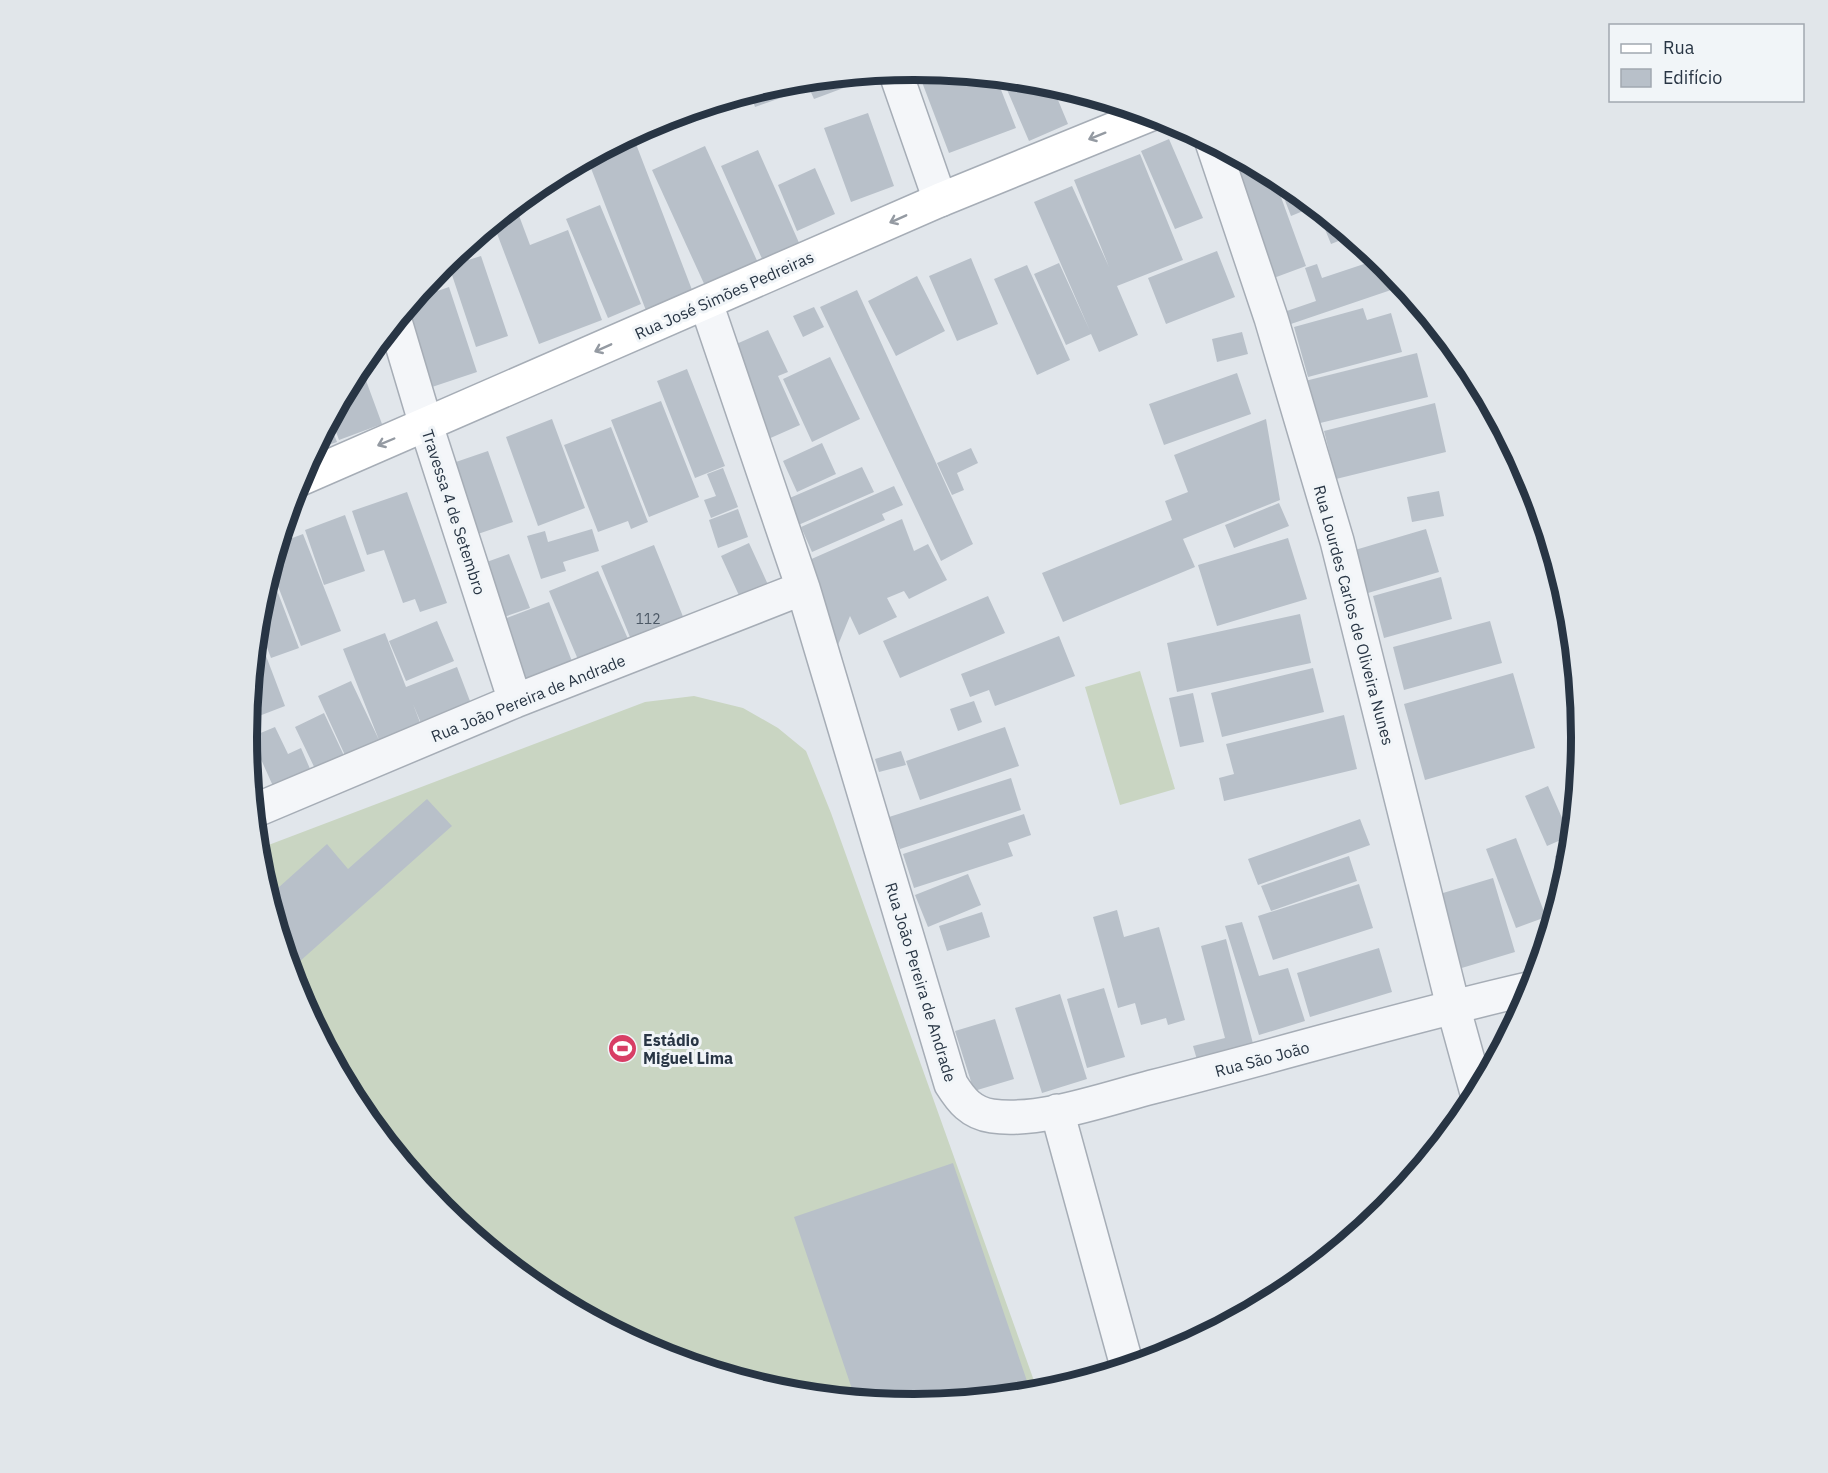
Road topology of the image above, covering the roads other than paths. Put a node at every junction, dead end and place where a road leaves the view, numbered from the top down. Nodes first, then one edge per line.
1 (898, 80) edge
2 (1138, 119) edge
3 (1216, 153) edge
4 (940, 200) junction
5 (706, 303) junction
6 (399, 330) edge
7 (426, 425) junction
8 (312, 474) edge
9 (803, 588) junction
10 (515, 701) junction
11 (261, 808) edge
12 (1520, 991) edge
13 (1453, 1006) junction
14 (1473, 1080) edge
15 (1057, 1111) junction
16 (990, 1116) joint
17 (1124, 1359) edge

1 - 4 street
2 -> 4 main road, Rua José Simões Pedreiras
3 - 13 street, Rua Lourdes Carlos de Oliveira Nunes
4 -> 5 main road, Rua José Simões Pedreiras
5 -> 7 main road, Rua José Simões Pedreiras
5 - 9 street, Rua João Pereira de Andrade
6 - 7 street, Travessa 4 de Setembro
7 -> 8 main road, Rua José Simões Pedreiras
7 - 10 street, Travessa 4 de Setembro
9 - 10 street, Rua João Pereira de Andrade
9 - 16 street, Rua João Pereira de Andrade
10 - 11 street, Rua João Pereira de Andrade
12 - 13 street, Rua São João
13 - 14 street, Rua Lourdes Carlos de Oliveira Nunes
13 - 15 street, Rua São João
15 - 16 street, Rua São João
15 - 17 street

